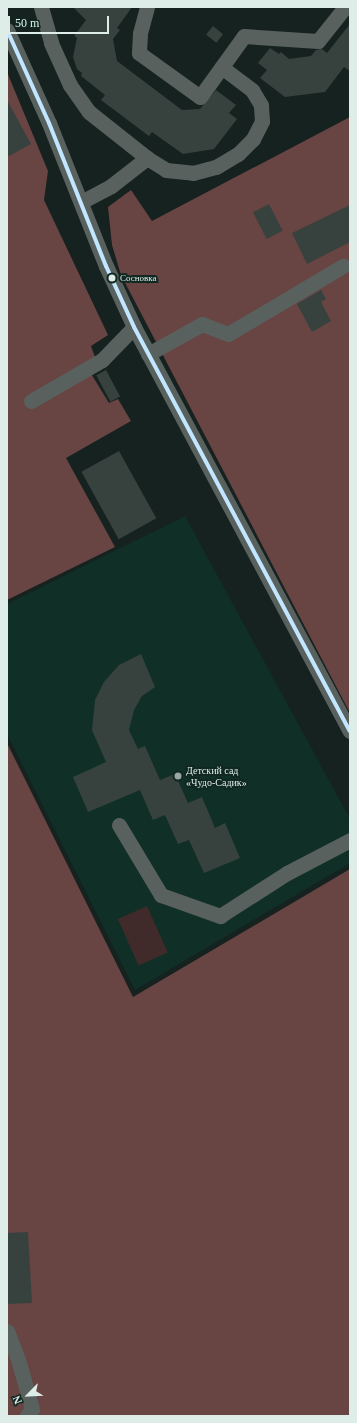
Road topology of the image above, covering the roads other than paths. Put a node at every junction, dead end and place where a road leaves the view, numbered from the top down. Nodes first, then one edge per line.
1 (41, 7) edge
2 (147, 7) edge
3 (345, 7) edge
4 (7, 30) edge
5 (222, 67) junction
6 (147, 158) junction
7 (81, 202) junction
8 (343, 266) dead end
9 (134, 327) junction
10 (148, 354) junction
11 (31, 401) dead end
12 (350, 731) edge
13 (119, 825) dead end
14 (350, 840) edge
15 (7, 1331) edge
16 (27, 1416) edge

1 - 6 street
2 - 5 street
3 - 5 street
4 - 7 street
5 - 6 street
6 - 7 street
7 - 9 street
8 - 10 street
9 - 10 street
9 - 11 street
10 - 12 street
13 - 14 street
15 - 16 street

